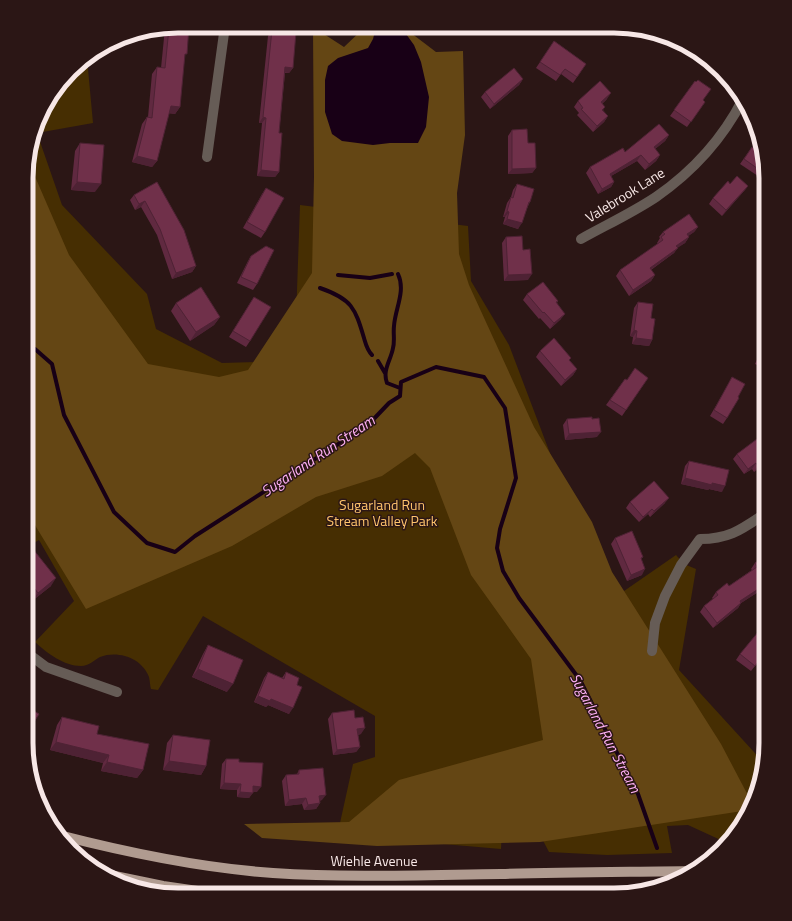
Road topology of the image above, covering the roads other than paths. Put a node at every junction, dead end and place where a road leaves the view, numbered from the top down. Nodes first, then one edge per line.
1 (224, 33) edge
2 (739, 105) edge
3 (207, 157) dead end
4 (581, 239) dead end
5 (759, 518) edge
6 (652, 651) dead end
7 (33, 657) edge
8 (117, 692) dead end
9 (68, 837) edge
10 (682, 871) edge
11 (129, 879) edge
12 (177, 888) edge

1 - 3 street
2 - 4 street, Valebrook Lane
5 - 6 street
7 - 8 street
9 - 10 main road, Wiehle Avenue
11 - 12 main road

